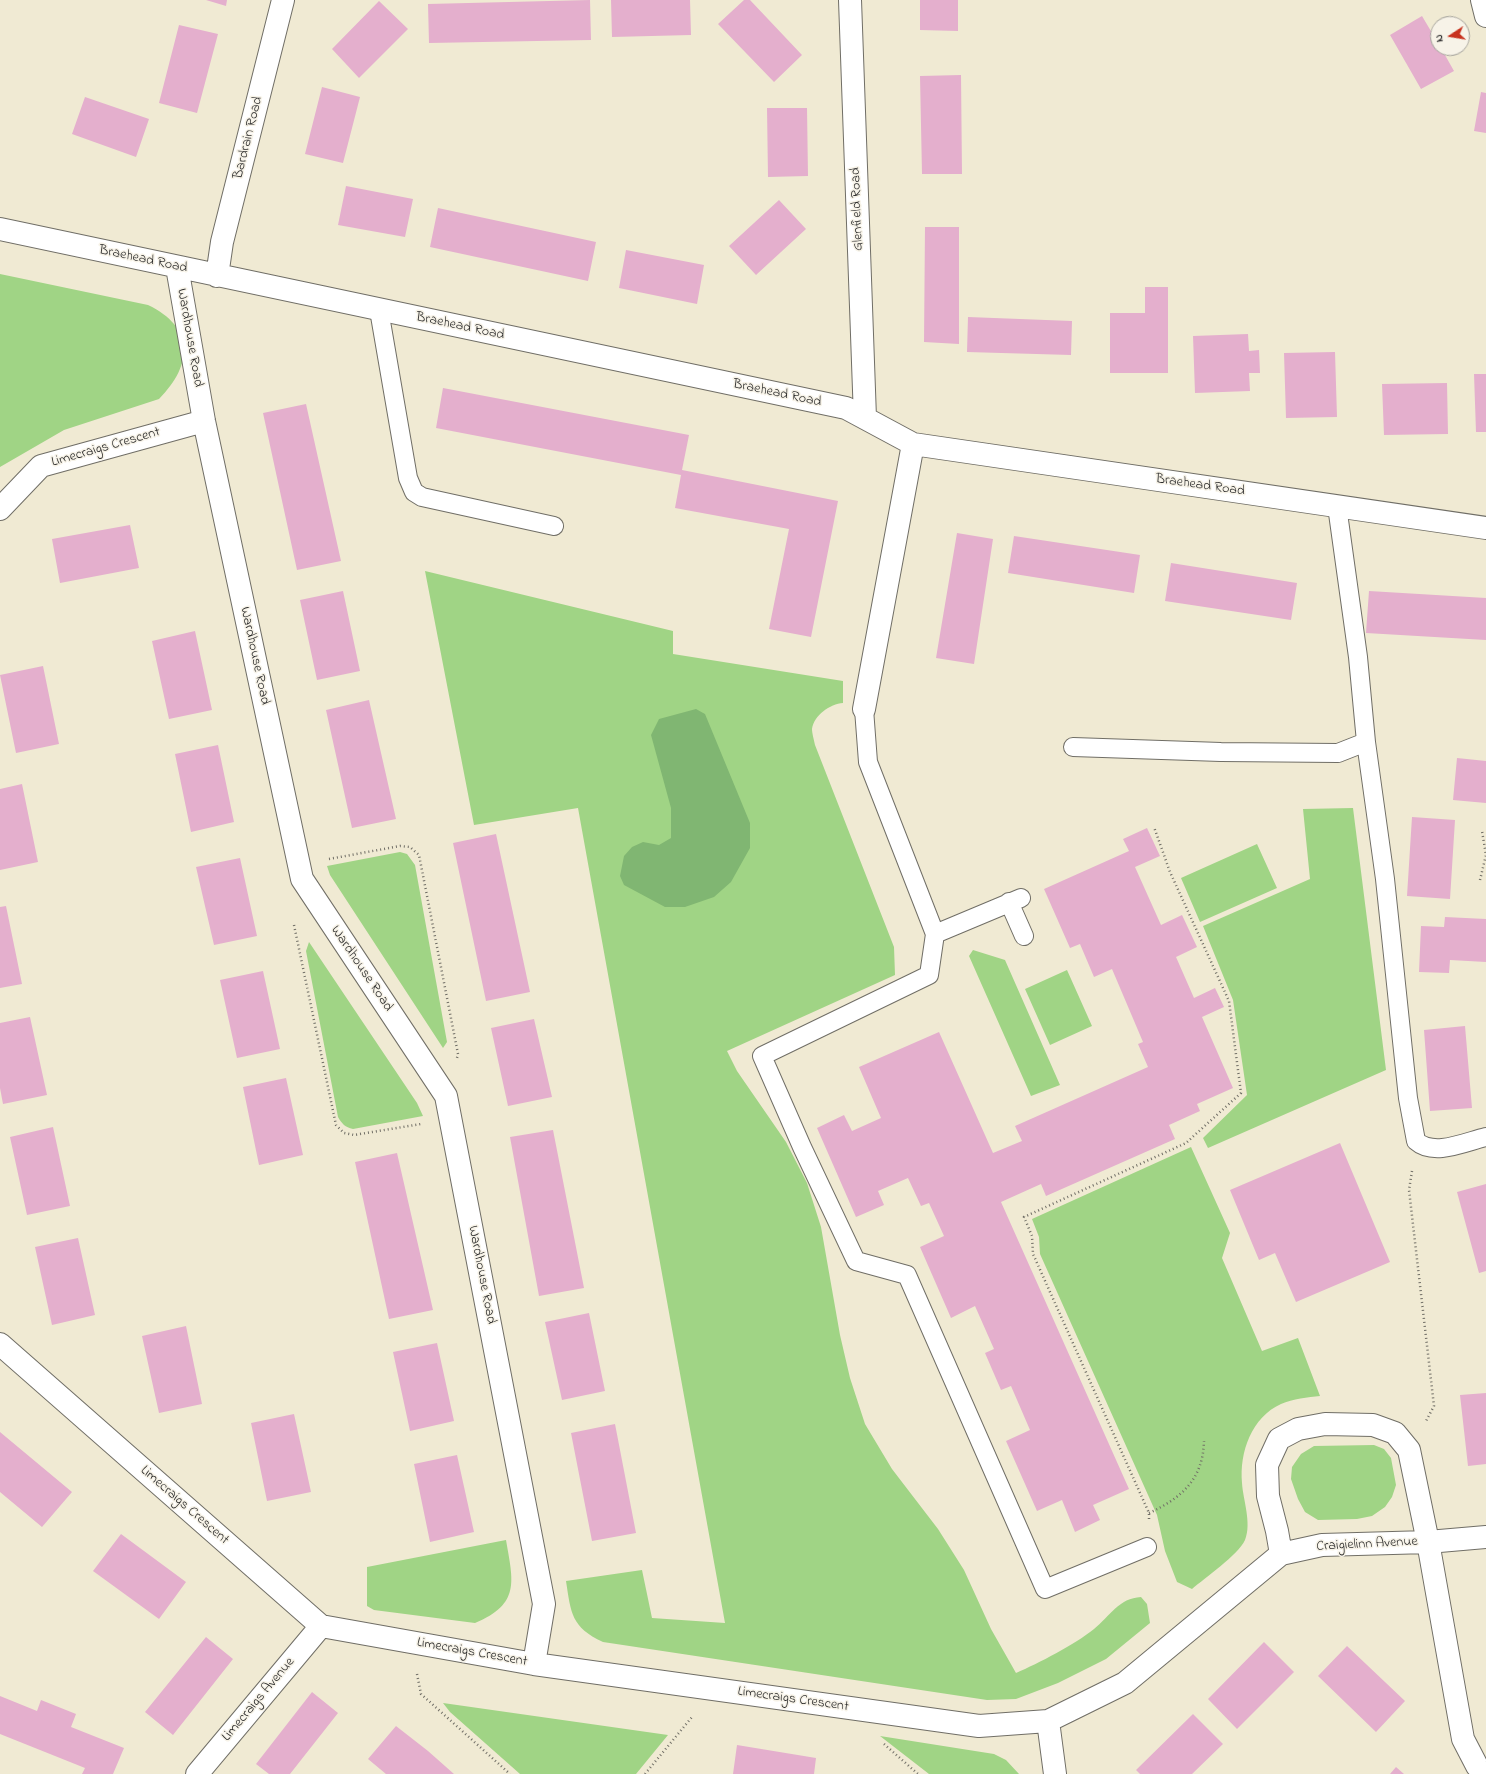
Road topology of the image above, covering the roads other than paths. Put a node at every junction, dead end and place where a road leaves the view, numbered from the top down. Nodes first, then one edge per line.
1 (283, 0) edge
2 (850, 0) edge
3 (1482, 0) edge
4 (1486, 16) edge
5 (0, 230) edge
6 (176, 268) junction
7 (217, 276) junction
8 (379, 310) junction
9 (865, 418) junction
10 (204, 421) junction
11 (913, 444) junction
12 (1337, 506) junction
13 (0, 509) edge
14 (554, 526) dead end
15 (1486, 528) edge
16 (864, 709) joint
17 (1366, 742) junction
18 (1073, 747) dead end
19 (935, 934) junction
20 (1024, 936) dead end
21 (1486, 1137) edge
22 (0, 1344) edge
23 (1486, 1537) edge
24 (1428, 1542) junction
25 (1146, 1547) road end
26 (1281, 1554) junction
27 (322, 1626) junction
28 (534, 1664) junction
29 (1048, 1721) junction
30 (197, 1774) edge
31 (1055, 1774) edge
32 (1485, 1774) edge

1 - 7 street, Bardrain Road
2 - 9 street, Glenfield Road
3 - 4 street
5 - 6 street, Braehead Road
6 - 7 street, Braehead Road
6 - 10 street, Wardhouse Road
7 - 8 street, Braehead Road
8 - 9 street, Braehead Road
8 - 14 lane
9 - 11 street, Braehead Road
10 - 13 street, Limecraigs Crescent
10 - 28 street, Wardhouse Road
11 - 12 street, Braehead Road
11 - 16 street
12 - 15 street, Braehead Road
12 - 17 lane
16 - 19 lane
17 - 18 lane
17 - 21 lane
19 - 20 lane
19 - 25 lane
22 - 27 street, Limecraigs Crescent
23 - 24 street
24 - 26 street, Craigielinn Avenue
24 - 26 street
24 - 32 street, Craigielinn Avenue
26 - 29 street, Craigielinn Avenue
27 - 28 street, Limecraigs Crescent
27 - 30 street, Limecraigs Avenue
28 - 29 street, Limecraigs Crescent
29 - 31 street

